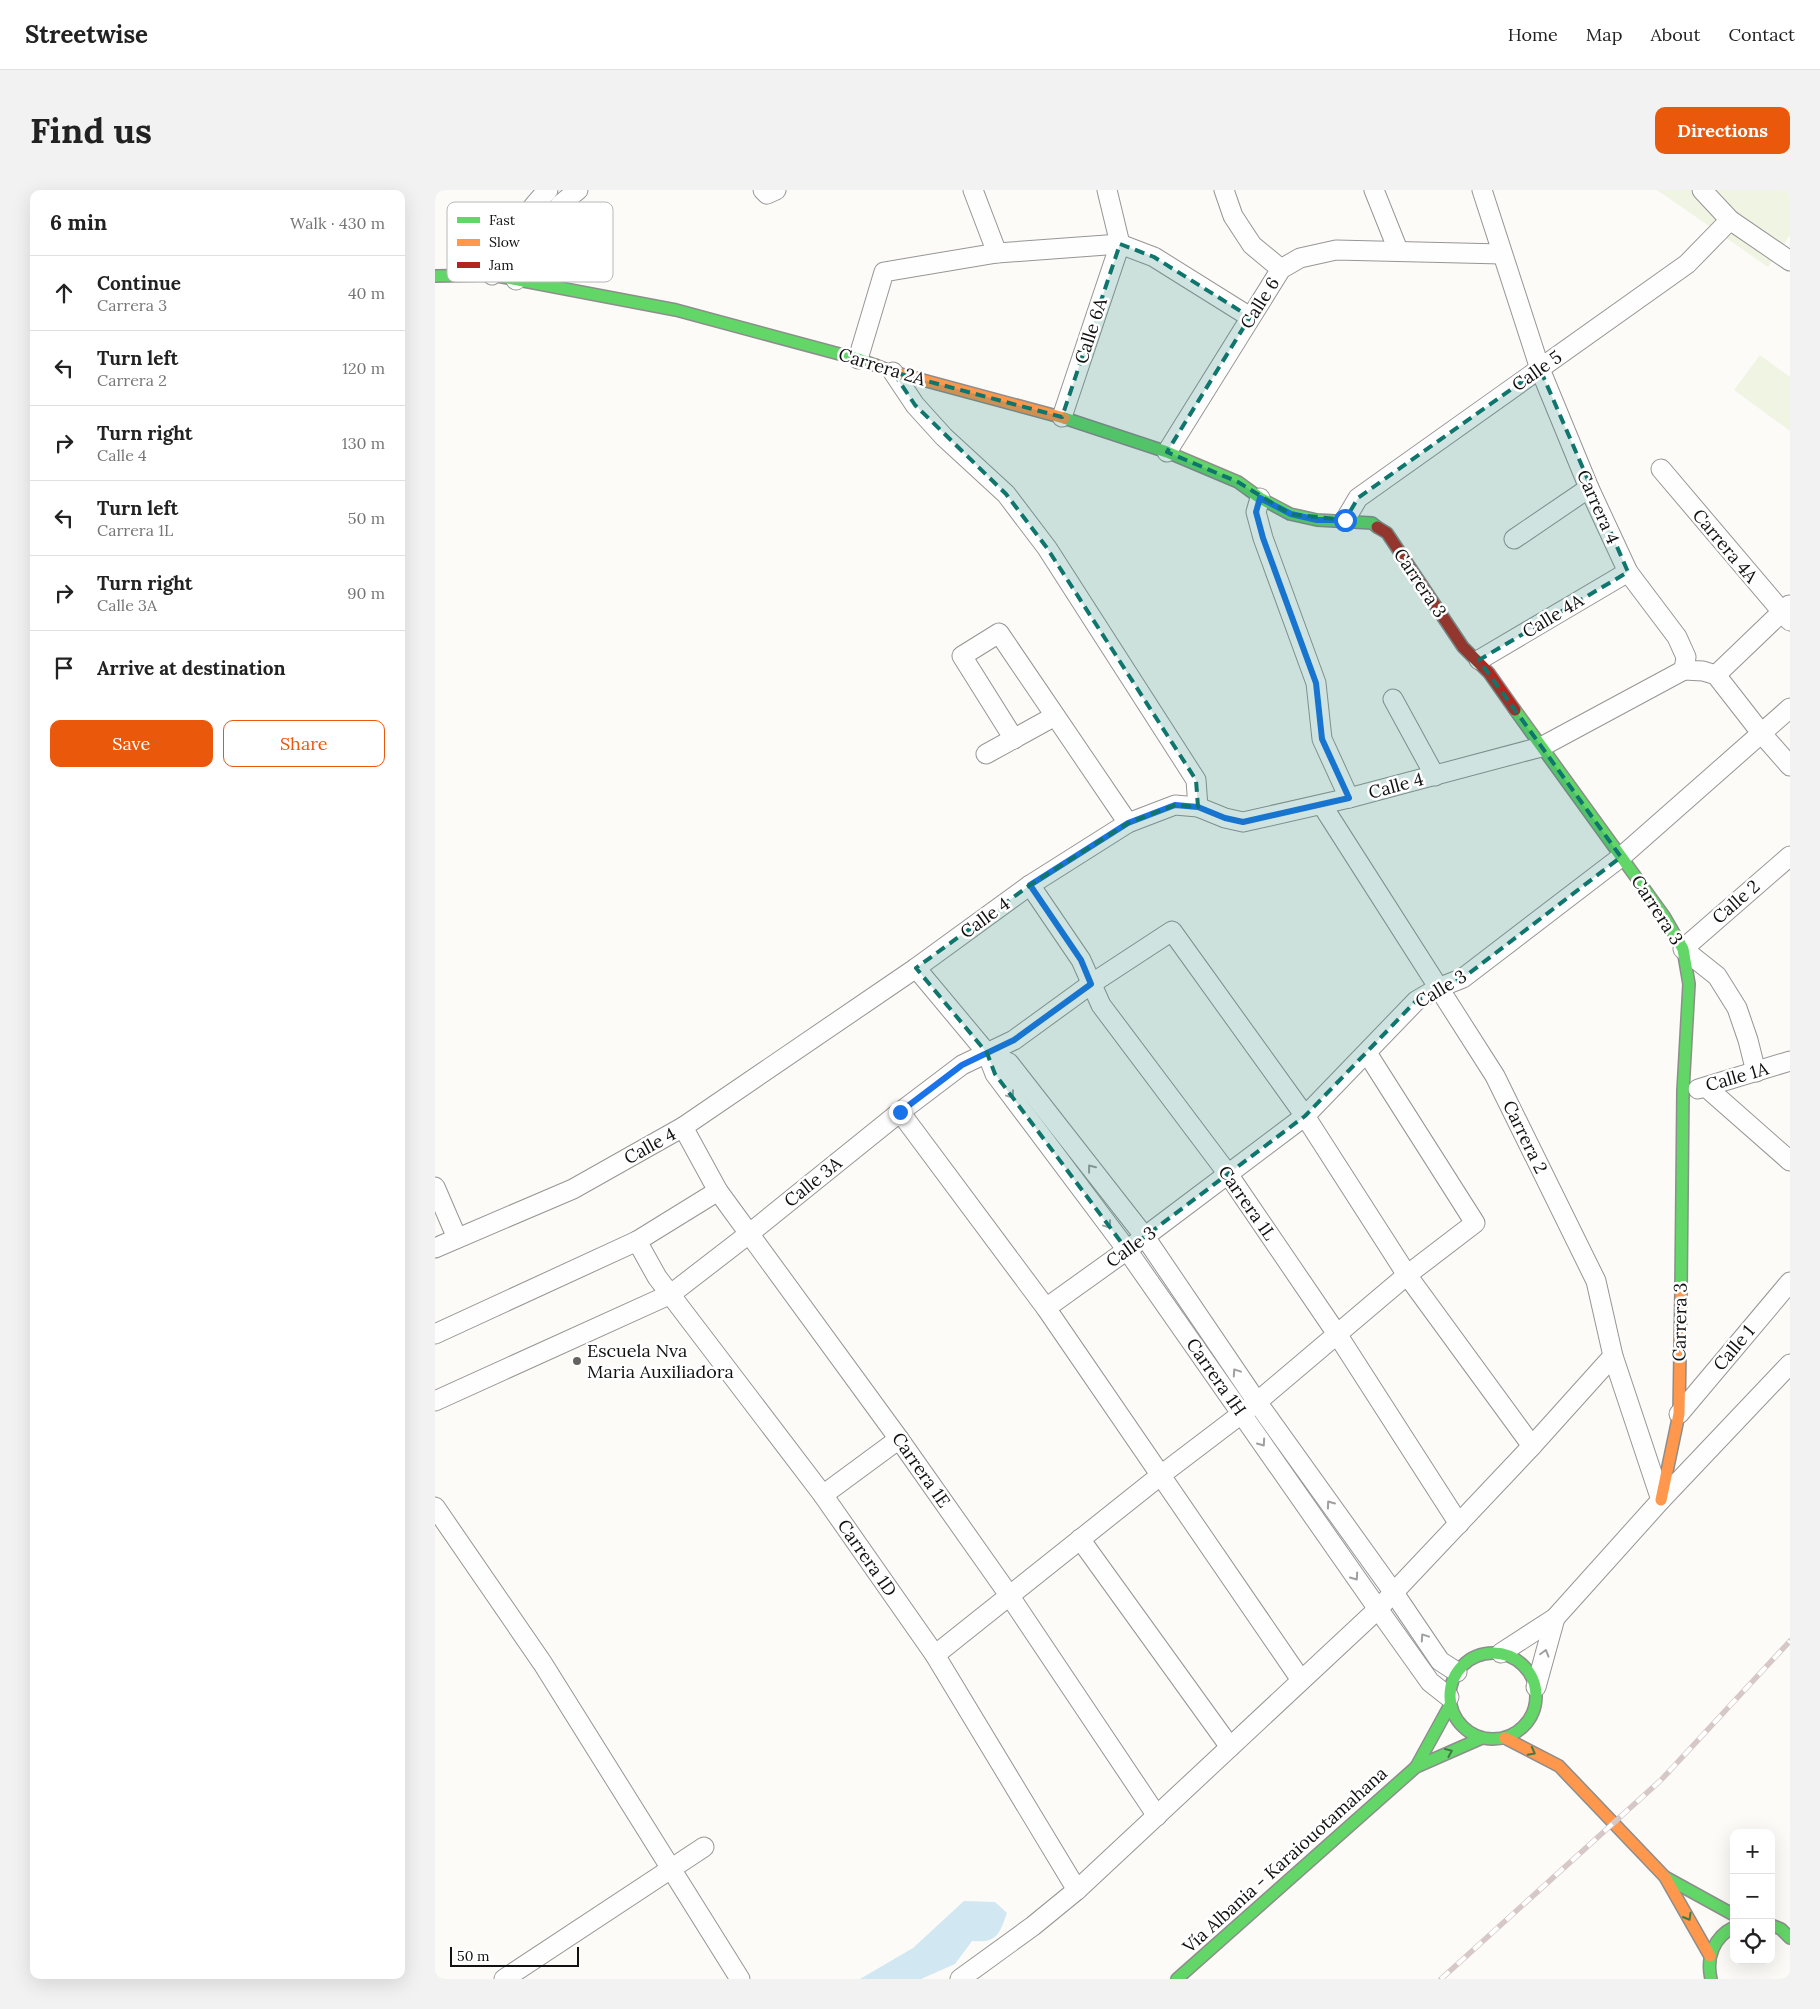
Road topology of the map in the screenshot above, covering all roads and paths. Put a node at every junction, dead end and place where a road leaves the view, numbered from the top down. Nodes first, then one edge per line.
1 (549, 190) edge
2 (578, 190) edge
3 (973, 190) edge
4 (1107, 190) edge
5 (1224, 190) edge
6 (1374, 190) edge
7 (1482, 190) edge
8 (1702, 190) edge
9 (538, 202) edge
10 (563, 202) edge
11 (1730, 220) junction
12 (1120, 244) junction
13 (1398, 250) junction
14 (997, 253) junction
15 (1502, 254) junction
16 (1790, 261) edge
17 (1281, 269) junction
18 (527, 282) edge
19 (1250, 317) junction
20 (858, 359) junction
21 (1540, 369) junction
22 (893, 372) junction
23 (1062, 417) junction
24 (1167, 452) junction
25 (1661, 469) dead end
26 (1589, 488) junction
27 (1260, 498) junction
28 (1345, 520) junction
29 (1514, 539) dead end
30 (1628, 572) junction
31 (1787, 613) edge
32 (1479, 660) junction
33 (1684, 670) junction
34 (1716, 675) junction
35 (1393, 699) dead end
36 (1790, 708) edge
37 (1055, 716) junction
38 (1762, 734) junction
39 (1014, 738) junction
40 (1541, 747) junction
41 (986, 754) dead end
42 (1790, 766) edge
43 (1435, 776) junction
44 (1349, 798) junction
45 (1322, 804) junction
46 (1198, 807) junction
47 (1128, 823) junction
48 (1790, 856) edge
49 (1621, 857) junction
50 (1030, 885) junction
51 (1683, 949) junction
52 (916, 968) junction
53 (1091, 984) junction
54 (1439, 988) junction
55 (987, 1053) junction
56 (1367, 1053) junction
57 (1790, 1062) edge
58 (1755, 1072) junction
59 (1706, 1087) junction
60 (1683, 1091) junction
61 (900, 1112) junction
62 (1305, 1116) junction
63 (683, 1127) junction
64 (1790, 1161) edge
65 (1228, 1174) junction
66 (435, 1187) edge
67 (718, 1191) junction
68 (750, 1233) junction
69 (1145, 1237) junction
70 (457, 1238) junction
71 (637, 1241) junction
72 (435, 1248) edge
73 (1127, 1250) junction
74 (1407, 1275) junction
75 (1790, 1282) edge
76 (671, 1294) junction
77 (1046, 1308) junction
78 (435, 1334) edge
79 (1337, 1334) junction
80 (1613, 1356) junction
81 (1790, 1364) edge
82 (435, 1401) edge
83 (1257, 1402) junction
84 (1242, 1414) junction
85 (1679, 1414) junction
86 (899, 1439) junction
87 (1532, 1446) junction
88 (1161, 1475) junction
89 (823, 1494) junction
90 (1661, 1500) junction
91 (435, 1507) edge
92 (1459, 1524) junction
93 (1080, 1539) junction
94 (1394, 1593) junction
95 (1009, 1595) junction
96 (1378, 1609) junction
97 (1555, 1618) junction
98 (1501, 1653) junction
99 (935, 1654) junction
100 (1457, 1672) junction
101 (1301, 1680) junction
102 (1536, 1687) junction
103 (1450, 1701) junction
104 (1535, 1709) junction
105 (1542, 1725) dead end
106 (1482, 1738) junction
107 (1505, 1738) junction
108 (1230, 1747) junction
109 (1552, 1750) dead end
110 (1559, 1766) junction
111 (1416, 1767) junction
112 (1157, 1816) junction
113 (703, 1848) dead end
114 (671, 1869) junction
115 (1665, 1877) junction
116 (1077, 1890) junction
117 (1730, 1913) edge
118 (1790, 1919) edge
119 (1775, 1922) edge
120 (1775, 1925) edge
121 (1730, 1930) edge
122 (1790, 1938) edge
123 (1710, 1956) junction
124 (504, 1979) edge
125 (740, 1979) edge
126 (960, 1979) edge
127 (1177, 1979) edge
128 (1711, 1979) edge

1 - 9 street
2 - 10 street
3 - 14 street
4 - 12 street
5 - 17 street
6 - 13 street
7 - 15 street, Carrera 4
8 - 11 street
11 - 16 street
11 - 21 street, Calle 5
12 - 14 street
12 - 19 street
12 - 23 street, Calle 6A
13 - 15 street, Calle 6
13 - 17 street, Calle 6
14 - 20 street
15 - 21 street, Carrera 4
17 - 19 street, Calle 6
18 - 20 main road, Carrera 2A
19 - 24 street, Calle 6
20 - 22 main road, Carrera 2A
21 - 26 street, Carrera 4
21 - 28 street, Calle 5
22 - 23 main road, Carrera 2A
22 - 46 street
23 - 24 main road, Carrera 2A
24 - 27 main road, Carrera 2A
25 - 31 street, Carrera 4A
26 - 29 street
26 - 30 street, Carrera 4
27 - 28 main road, Carrera 3
27 - 44 street
28 - 32 main road, Carrera 3
30 - 32 street, Calle 4A
30 - 33 street, Carrera 4
31 - 34 street
32 - 40 main road, Carrera 3
33 - 34 street
33 - 40 street, Calle 4
34 - 38 street
35 - 43 street
36 - 38 street, Calle 3
37 - 39 street
37 - 39 street
37 - 47 street
38 - 42 street
38 - 49 street, Calle 3
39 - 41 street
40 - 43 street, Calle 4
40 - 49 main road, Carrera 3
43 - 44 street, Calle 4
44 - 45 street, Calle 4
45 - 46 street, Calle 4
45 - 54 street, Carrera 2
46 - 47 street, Calle 4
47 - 50 street, Calle 4
48 - 51 street, Calle 2
49 - 51 main road, Carrera 3
49 - 54 street, Calle 3
50 - 52 street, Calle 4
50 - 53 street, Carrera 1L
51 - 58 street
51 - 60 main road, Carrera 3
52 - 55 street, Carrera 1H
52 - 63 street, Calle 4
53 - 55 street, Calle 3A
53 - 62 street, Calle 3A
53 - 65 street, Carrera 1L
54 - 56 street, Calle 3
54 - 80 street, Carrera 2
55 - 61 street, Calle 3A
69 -> 55 street, Carrera 1H
55 -> 73 street, Carrera 1H
56 - 62 street, Calle 3
56 - 74 street
57 - 58 street, Calle 1A
58 - 59 street, Calle 1A
59 - 60 street, Calle 1A
59 - 64 street
60 - 85 main road, Carrera 3
61 - 68 street, Calle 3A
61 - 77 street
62 - 65 street, Calle 3
62 - 74 street
63 - 67 street, Carrera 1E
63 - 70 street, Calle 4
65 - 69 street, Calle 3
65 - 79 street, Carrera 1L
66 - 70 street
67 - 68 street, Carrera 1E
67 - 71 street
68 - 76 street, Calle 3A
68 - 86 street, Carrera 1E
69 - 73 street, Calle 3
83 -> 69 street, Carrera 1H
70 - 72 street, Calle 4
71 - 76 street, Carrera 1D
71 - 78 street
73 - 77 street, Calle 3
73 - 84 street, Carrera 1H
74 - 79 street
74 - 87 street
75 - 85 street, Calle 1
76 - 82 street, Calle 3A
76 - 89 street, Carrera 1D
77 - 88 street
79 - 83 street
79 - 92 street, Carrera 1L
80 - 87 street
80 - 90 street, Carrera 2
81 - 90 street
83 - 84 street
94 -> 83 street, Carrera 1H
84 - 88 street
84 -> 96 street, Carrera 1H
85 - 90 main road, Carrera 3
86 - 89 street
86 - 95 street, Carrera 1E
87 - 92 street
88 - 93 street
88 - 101 street
89 - 99 street, Carrera 1D
90 - 97 street
91 - 114 street
92 - 94 street
93 - 95 street
93 - 108 street
94 - 96 street
100 -> 94 street, Carrera 1H
95 - 99 street
95 - 112 street, Carrera 1E
96 - 101 street
96 - 103 street, Carrera 1H
97 - 98 street
102 -> 97 street
98 - 100 main road
98 - 102 main road
99 - 116 street, Carrera 1D
100 - 103 main road
101 - 108 street
102 - 104 main road
103 - 106 main road
103 - 111 main road, Vía Albania - Karaiouotamahana
104 - 105 main road
104 - 107 main road
106 - 107 main road
111 -> 106 main road, Vía Albania - Karaiouotamahana
107 -> 110 main road
108 - 112 street
109 - 110 main road
110 - 115 main road
111 - 127 main road, Vía Albania - Karaiouotamahana
112 - 116 street
113 - 114 street
114 - 124 street
114 - 125 street
115 - 117 main road
115 -> 123 main road
116 - 126 street
118 - 119 street
120 - 122 main road
121 - 123 main road
123 - 128 main road

